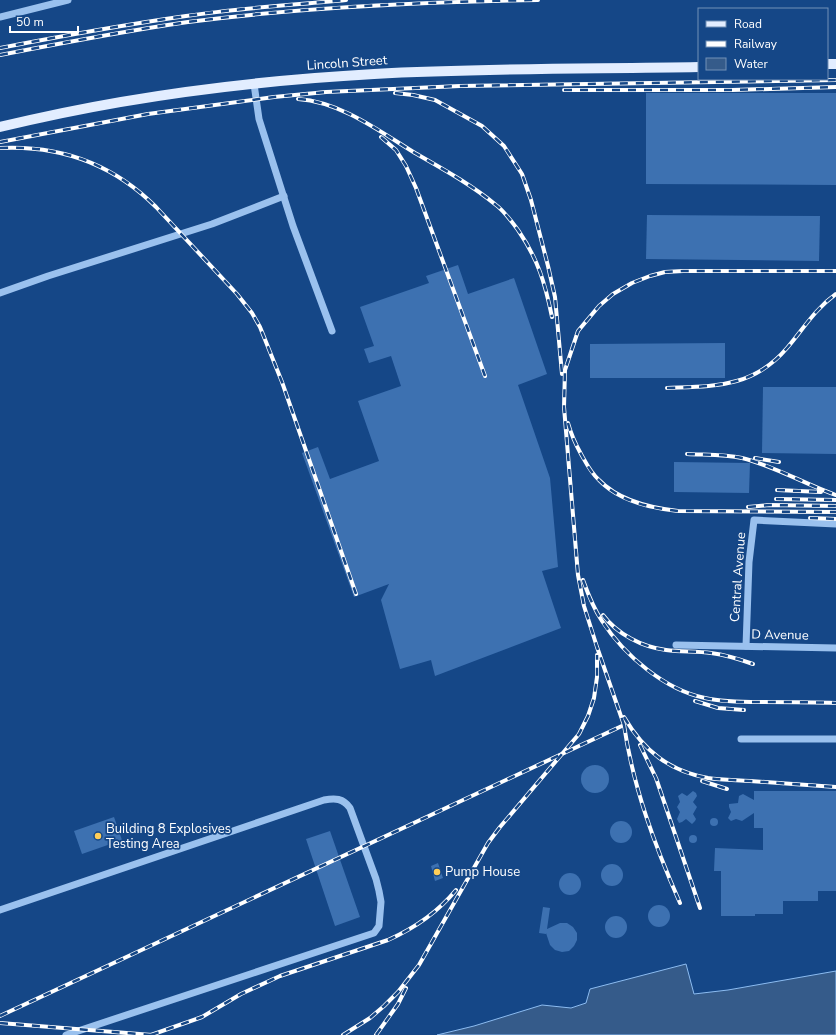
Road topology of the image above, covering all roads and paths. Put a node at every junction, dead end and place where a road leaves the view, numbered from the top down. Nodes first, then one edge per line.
1 (68, 0) edge
2 (0, 17) edge
3 (698, 67) edge
4 (254, 84) junction
5 (0, 127) edge
6 (284, 196) junction
7 (0, 293) edge
8 (332, 331) dead end
9 (836, 524) edge
10 (676, 645) dead end
11 (746, 646) junction
12 (836, 648) edge
13 (741, 739) dead end
14 (836, 739) edge
15 (0, 910) edge
16 (66, 1035) edge

1 - 2 street
3 - 4 main road, Lincoln Street
4 - 5 main road, Lincoln Street
4 - 6 street
6 - 7 street
6 - 8 street
9 - 11 street, Central Avenue
10 - 11 street, D Avenue
11 - 12 street, D Avenue
13 - 14 street
15 - 16 street

